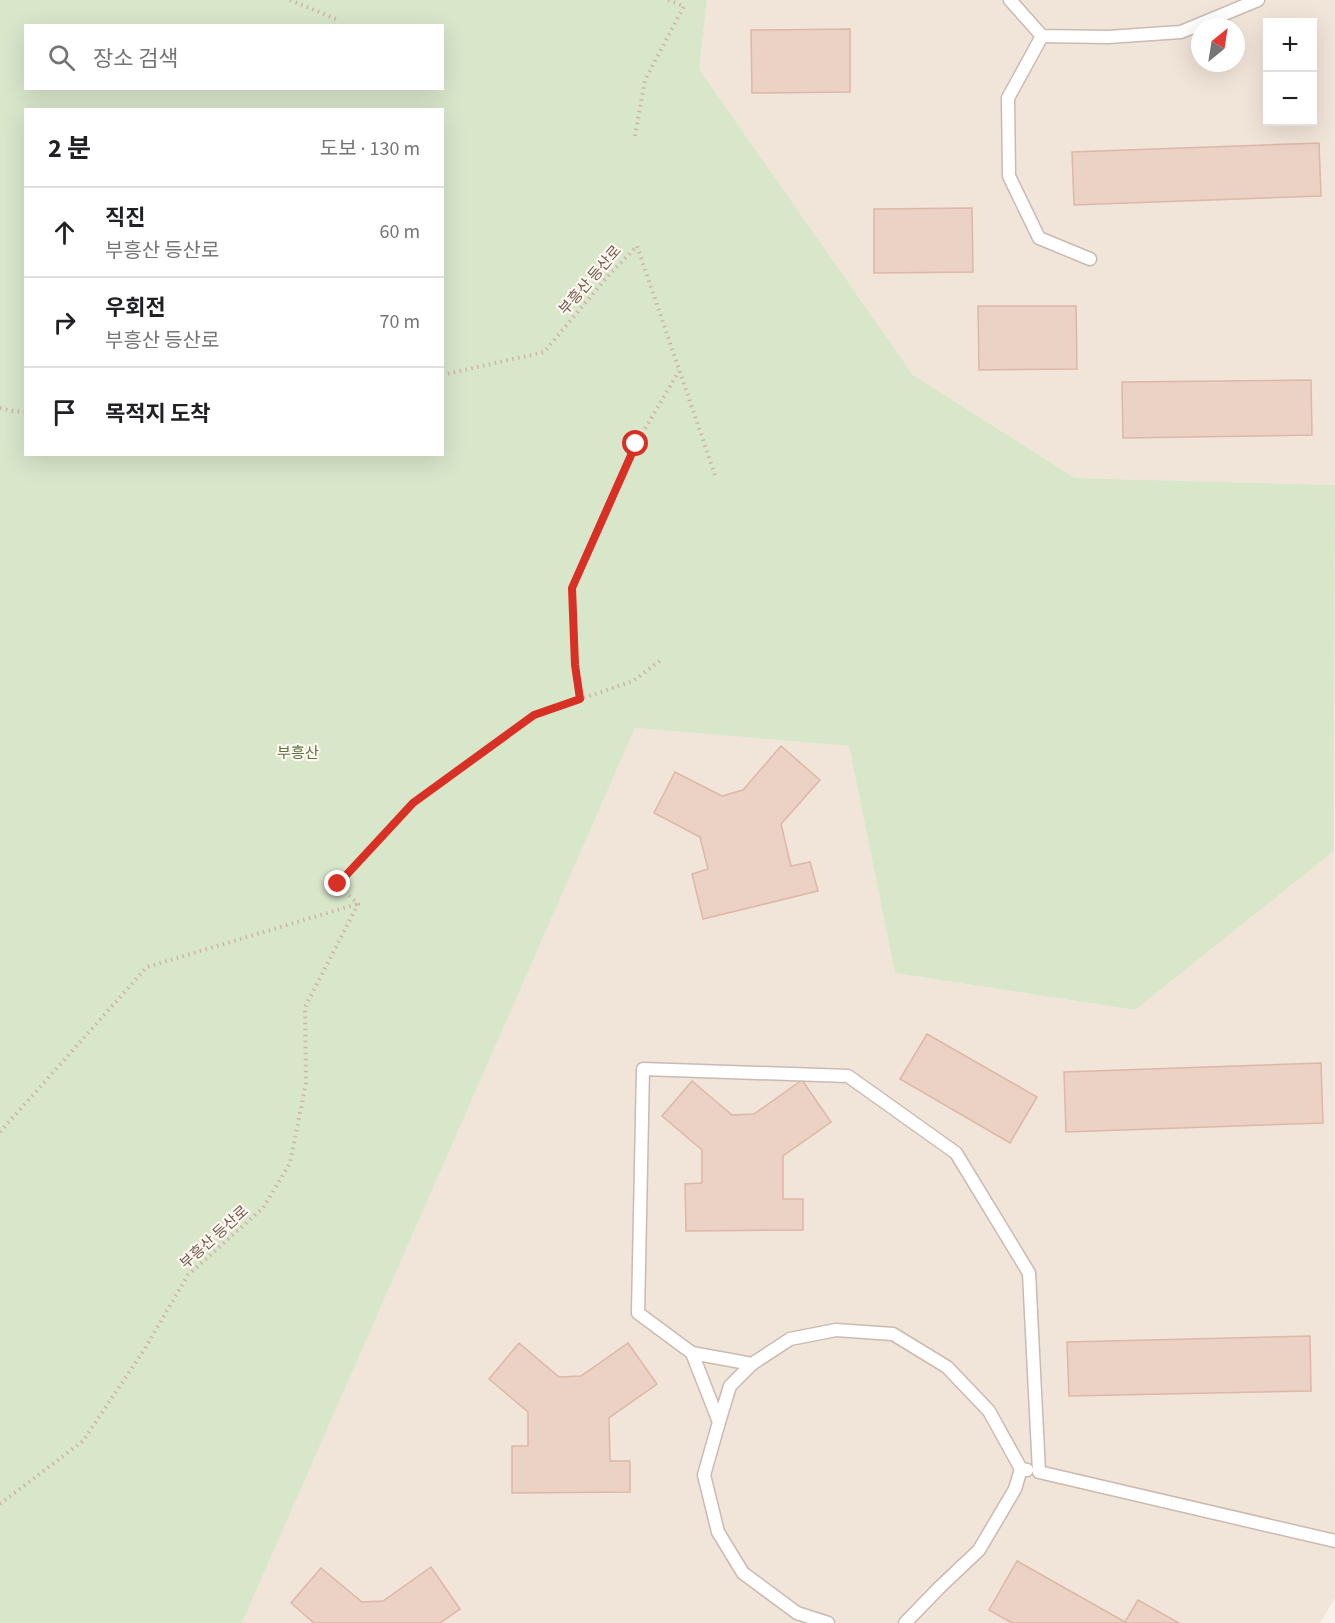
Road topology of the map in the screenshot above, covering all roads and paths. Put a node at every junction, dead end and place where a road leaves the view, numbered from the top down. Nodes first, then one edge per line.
1 (290, 0) edge
2 (668, 0) edge
3 (1010, 0) edge
4 (1258, 0) edge
5 (336, 19) dead end
6 (1042, 36) junction
7 (635, 136) dead end
8 (1090, 259) dead end
9 (679, 371) junction
10 (444, 375) edge
11 (0, 408) edge
12 (24, 412) edge
13 (716, 478) dead end
14 (661, 660) dead end
15 (580, 699) junction
16 (358, 904) junction
17 (0, 1132) edge
18 (692, 1353) junction
19 (752, 1364) junction
20 (719, 1422) junction
21 (1021, 1469) junction
22 (1038, 1473) junction
23 (0, 1504) edge
24 (1335, 1541) edge
25 (828, 1623) edge
26 (905, 1623) edge

1 - 5 path
2 - 7 path
3 - 6 lane
4 - 6 lane
6 - 8 lane
9 - 10 path, 부흥산 등산로
9 - 13 path, 부흥산 등산로
9 - 15 path
11 - 12 path
14 - 15 path
15 - 16 path
16 - 17 path
16 - 23 path, 부흥산 등산로
18 - 19 lane
18 - 20 lane
18 - 22 lane
19 - 20 lane
19 - 21 lane
20 - 25 lane
21 - 22 lane
21 - 26 lane
22 - 24 lane

